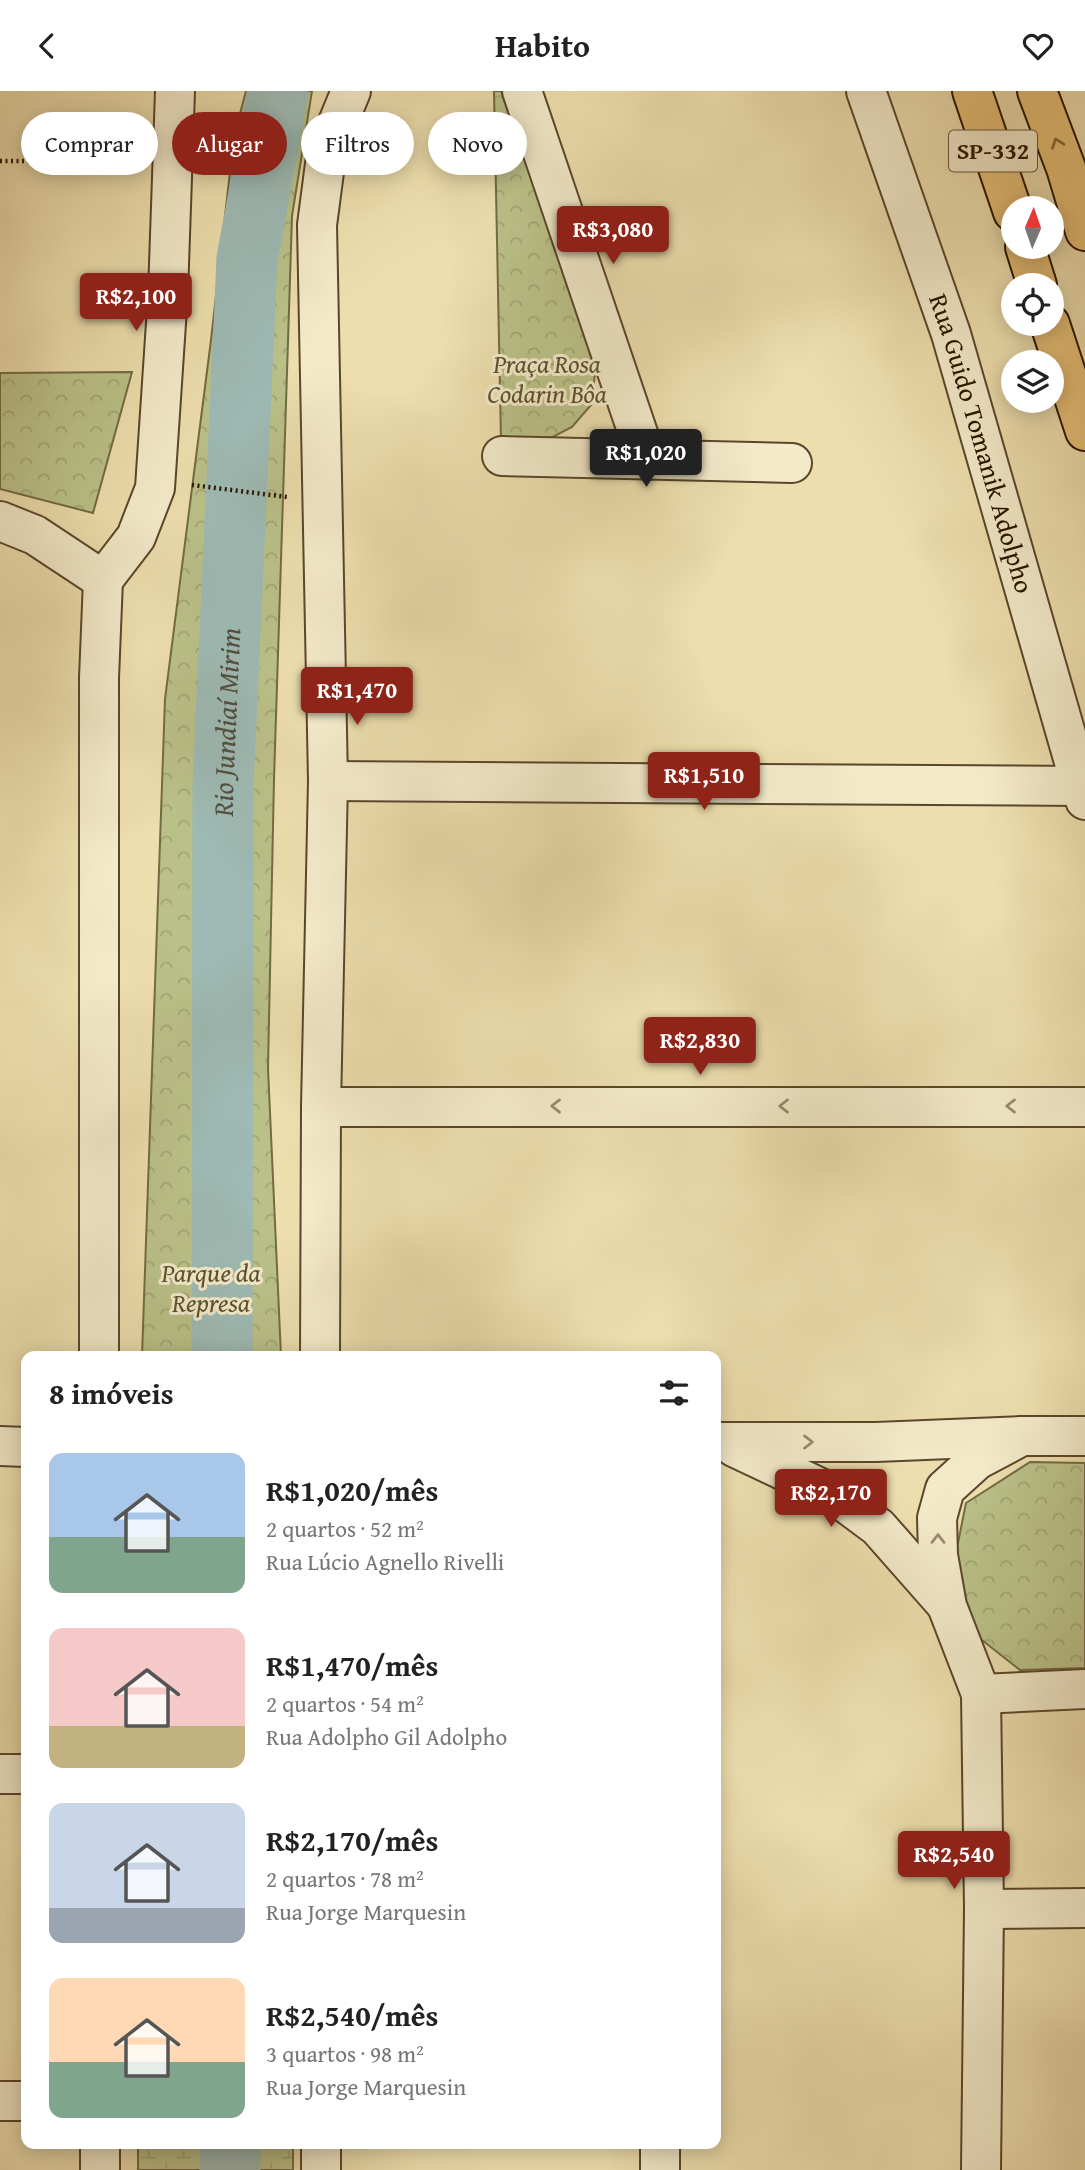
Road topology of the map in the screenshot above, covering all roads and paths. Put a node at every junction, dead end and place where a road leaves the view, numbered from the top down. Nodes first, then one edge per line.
1 (175, 91) edge
2 (351, 91) edge
3 (522, 91) edge
4 (866, 91) edge
5 (972, 91) edge
6 (1037, 91) edge
7 (174, 112) edge
8 (0, 161) edge
9 (172, 161) edge
10 (172, 175) edge
11 (1008, 196) edge
12 (1085, 231) edge
13 (1054, 336) edge
14 (1085, 431) edge
15 (502, 456) dead end
16 (647, 460) junction
17 (792, 463) dead end
18 (183, 484) dead end
19 (289, 498) dead end
20 (0, 521) edge
21 (103, 580) junction
22 (328, 781) junction
23 (1082, 793) edge
24 (1083, 1105) edge
25 (321, 1107) junction
26 (99, 1351) edge
27 (320, 1351) edge
28 (1022, 1436) junction
29 (1085, 1436) edge
30 (721, 1442) edge
31 (721, 1442) edge
32 (0, 1447) edge
33 (21, 1447) edge
34 (947, 1607) junction
35 (1085, 1689) edge
36 (981, 1694) junction
37 (21, 1774) edge
38 (0, 1775) edge
39 (1085, 1908) edge
40 (984, 1909) junction
41 (0, 2101) edge
42 (21, 2101) edge
43 (100, 2149) edge
44 (321, 2149) edge
45 (660, 2149) edge
46 (100, 2170) edge
47 (321, 2170) edge
48 (660, 2170) edge
49 (981, 2170) edge

1 - 7 street
2 - 22 street
3 - 16 street
4 - 23 street, Rua Guido Tomanik Adolpho
5 - 11 main road, SP-332
12 -> 6 main road, SP-332
8 - 9 path
10 - 21 street
13 - 14 main road
15 - 16 street
16 - 17 street
18 - 19 path
20 - 21 street
21 - 26 street
22 - 23 street
22 - 25 street
24 -> 25 street
25 - 27 street
28 - 29 street
30 -> 28 street
34 -> 28 street
31 - 34 street
32 - 33 street
34 - 36 street
35 - 36 street
36 - 40 street
37 - 38 street
39 - 40 street
40 - 49 street
41 - 42 street
43 - 46 street
44 - 47 street
45 - 48 street

